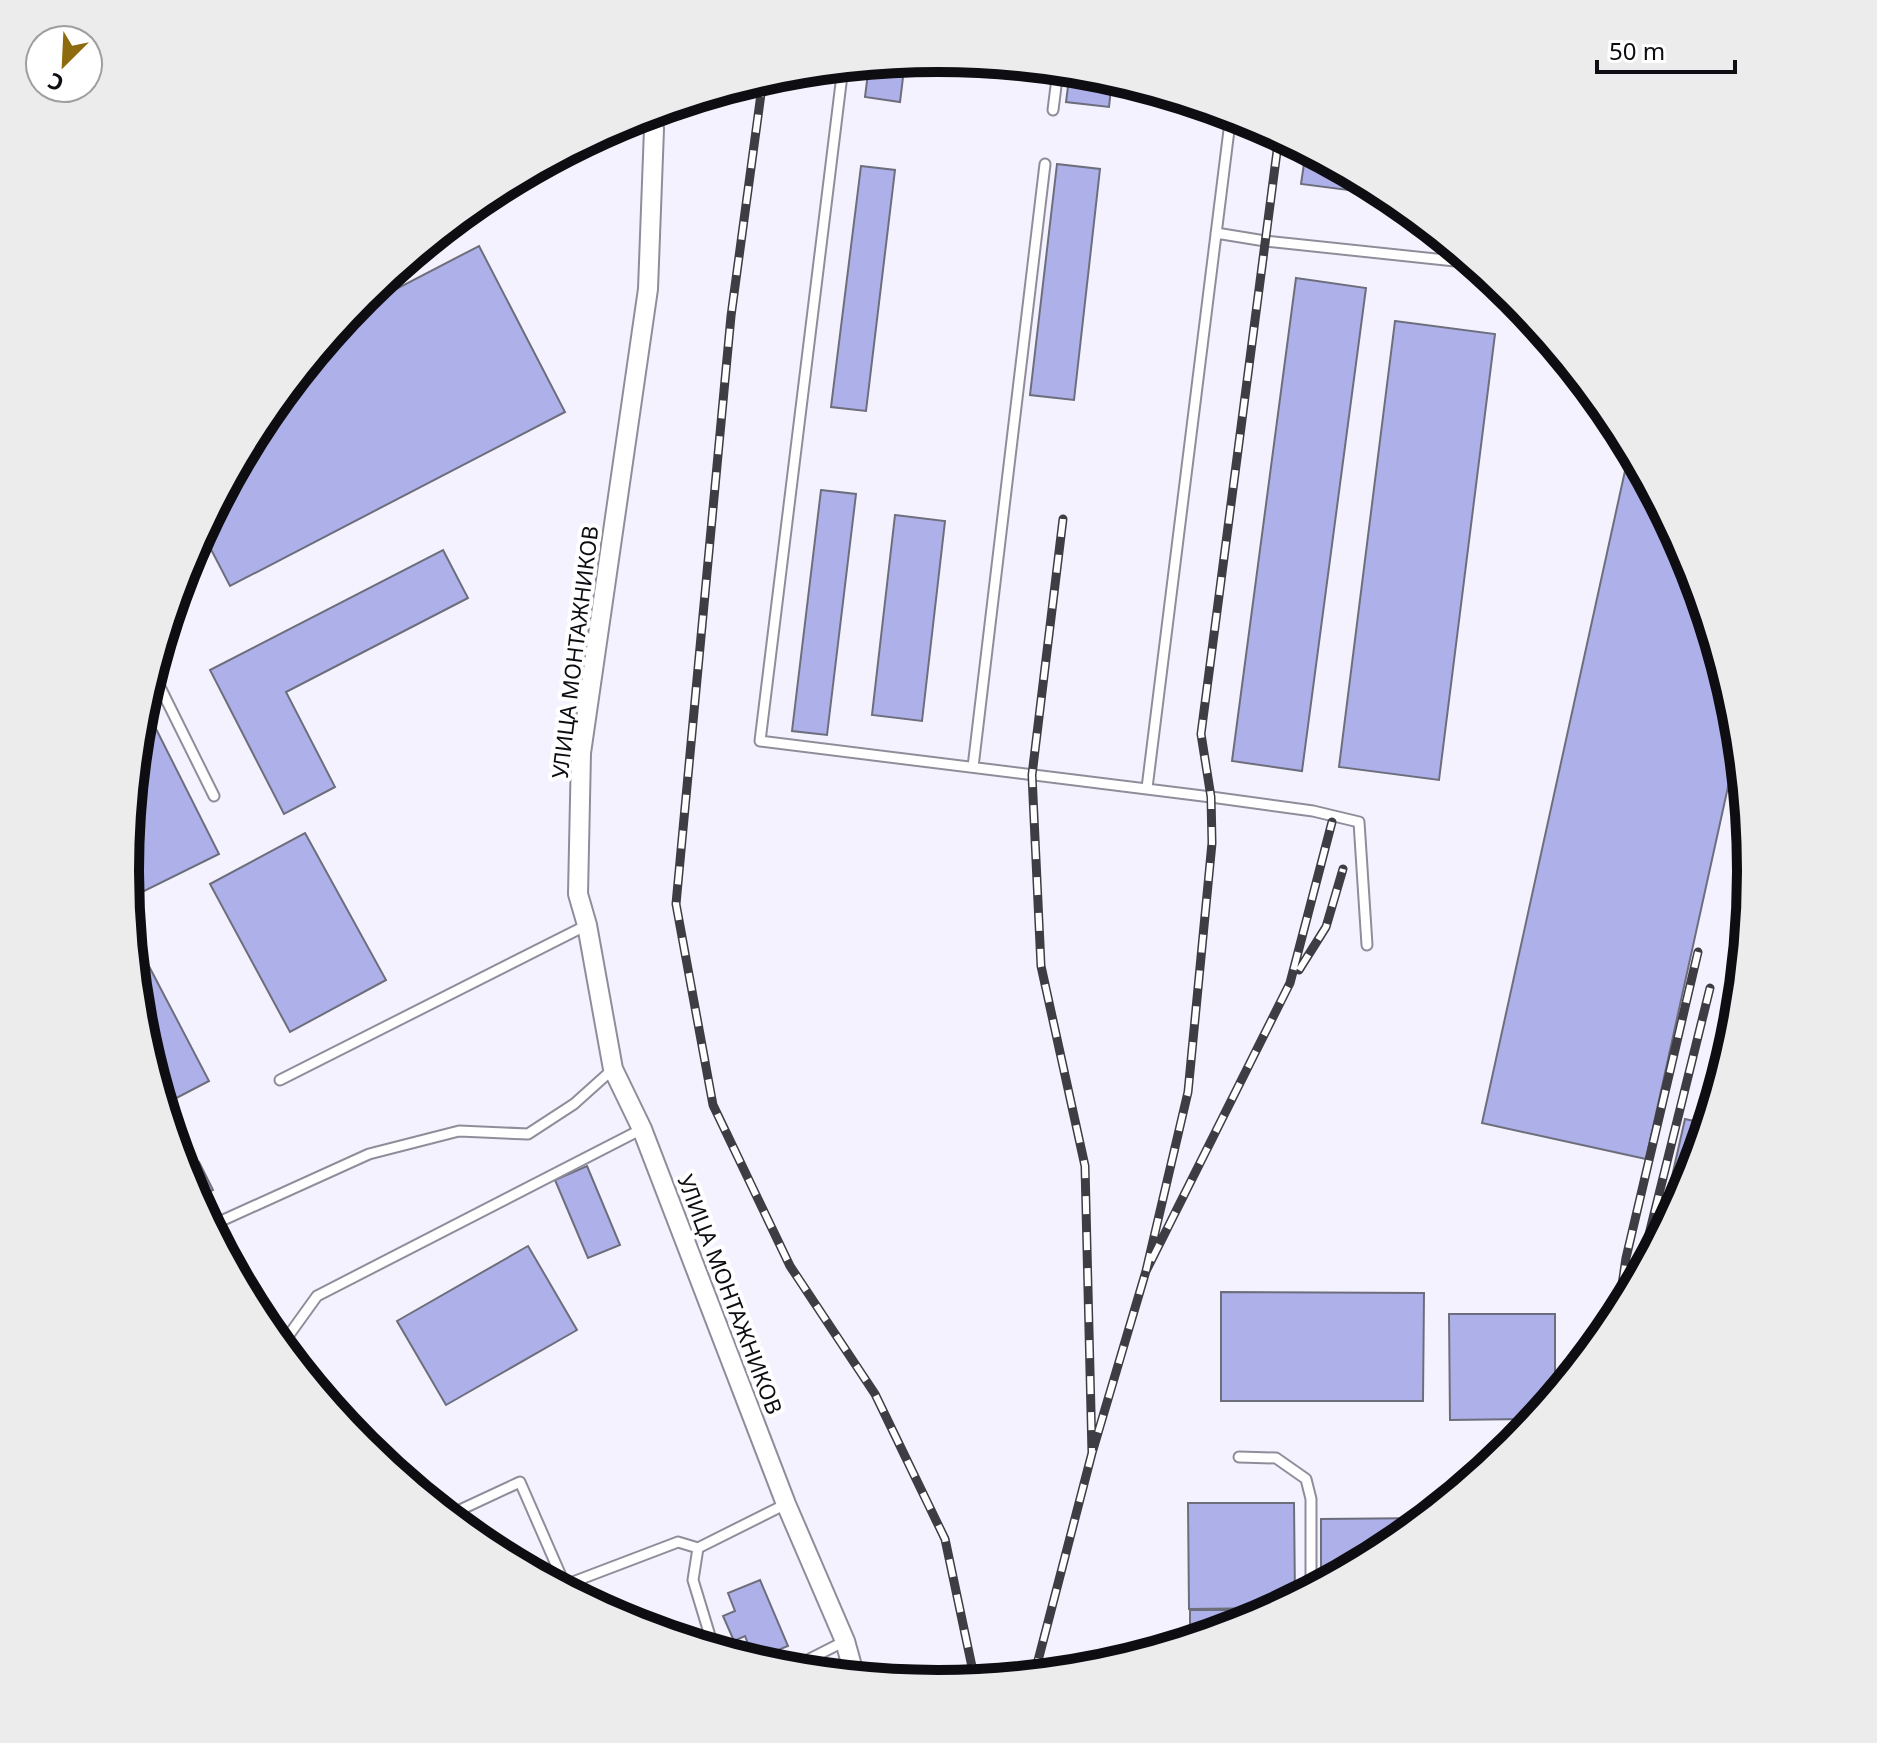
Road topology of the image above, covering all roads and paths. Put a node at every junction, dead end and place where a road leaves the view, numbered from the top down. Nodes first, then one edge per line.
1 (842, 78) edge
2 (1057, 81) edge
3 (1053, 110) dead end
4 (652, 125) edge
5 (1229, 127) edge
6 (1045, 164) dead end
7 (1216, 233) junction
8 (1455, 261) edge
9 (161, 688) edge
10 (973, 767) junction
11 (1147, 788) junction
12 (214, 796) dead end
13 (587, 925) junction
14 (1367, 945) dead end
15 (613, 1069) junction
16 (280, 1080) dead end
17 (642, 1129) junction
18 (220, 1222) edge
19 (288, 1336) edge
20 (1239, 1457) dead end
21 (786, 1504) junction
22 (459, 1511) edge
23 (698, 1548) junction
24 (561, 1576) edge
25 (1311, 1579) edge
26 (572, 1582) edge
27 (711, 1638) edge
28 (845, 1641) junction
29 (808, 1660) edge
30 (852, 1666) edge

1 - 10 lane
2 - 3 lane
4 - 13 street, УЛИЦА МОНТАЖНИКОВ
5 - 7 lane
6 - 10 lane
7 - 8 lane
7 - 11 lane
9 - 12 lane
10 - 11 lane
11 - 14 lane
13 - 15 street, УЛИЦА МОНТАЖНИКОВ
13 - 16 lane
15 - 17 street, УЛИЦА МОНТАЖНИКОВ
15 - 18 lane
17 - 19 lane
17 - 21 street, УЛИЦА МОНТАЖНИКОВ
20 - 25 lane
21 - 23 lane
21 - 28 street, УЛИЦА МОНТАЖНИКОВ
22 - 24 lane
23 - 26 lane
23 - 27 lane
28 - 29 lane
28 - 30 street, УЛИЦА МОНТАЖНИКОВ

